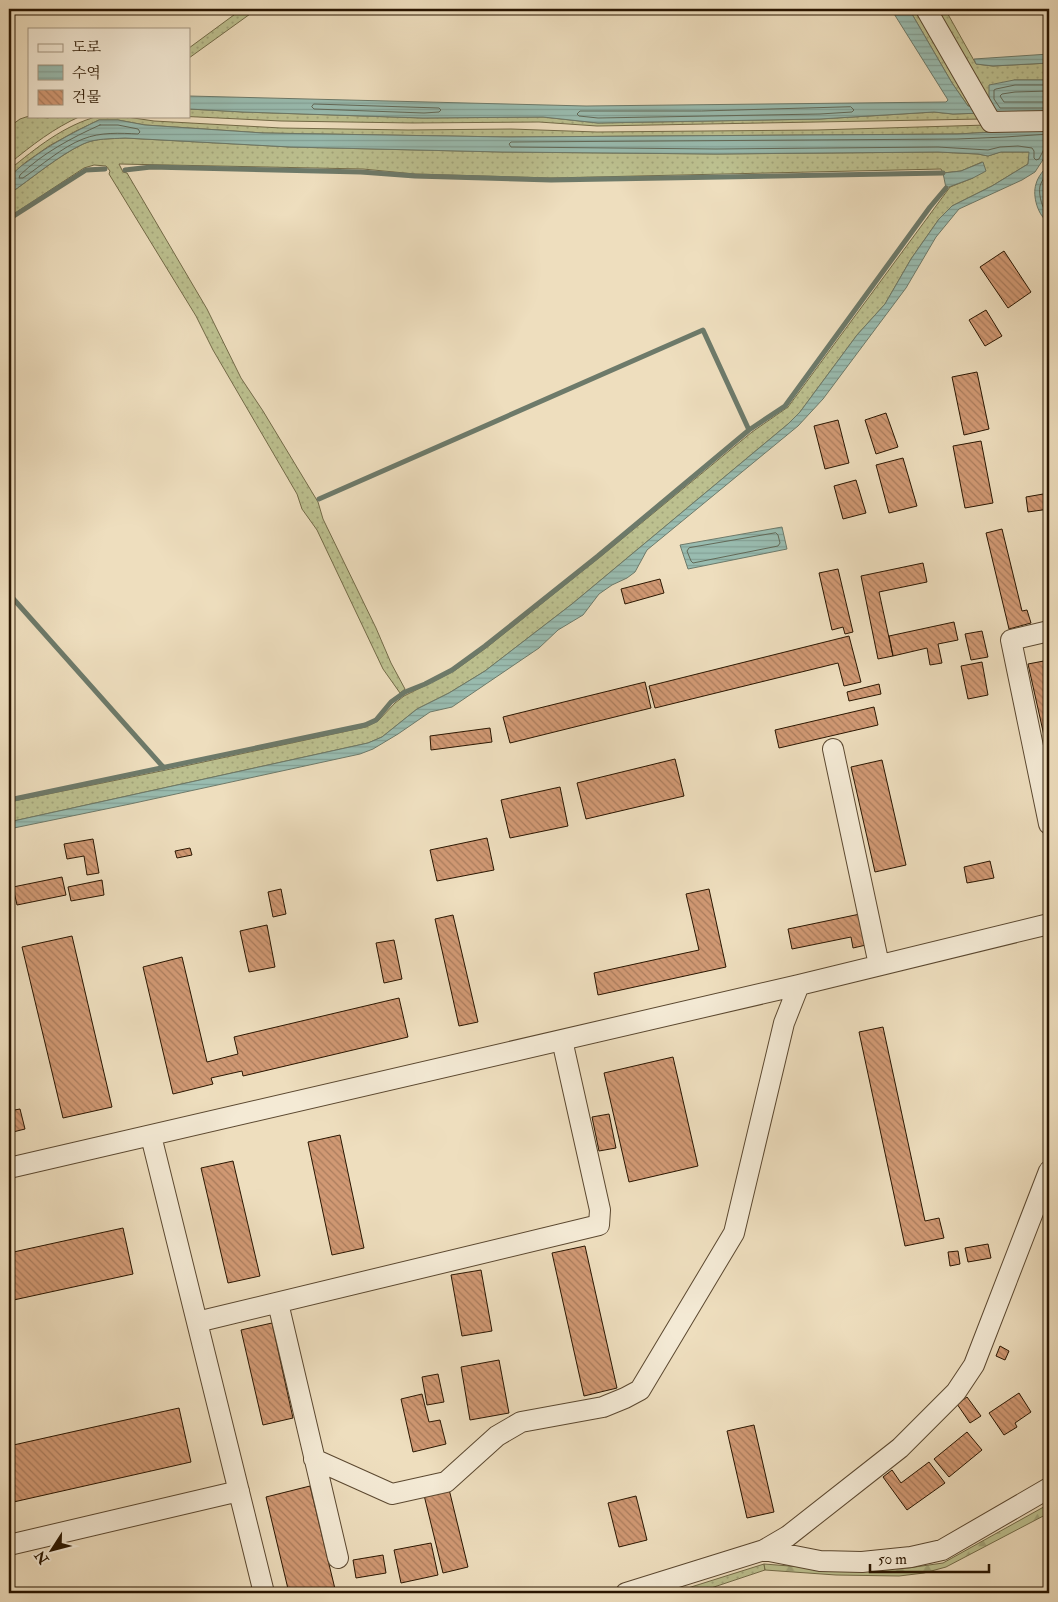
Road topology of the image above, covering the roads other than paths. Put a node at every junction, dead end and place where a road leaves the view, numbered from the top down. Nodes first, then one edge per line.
1 (926, 9) edge
2 (1049, 121) edge
3 (1049, 631) edge
4 (833, 749) dead end
5 (1049, 824) edge
6 (1049, 924) edge
7 (879, 965) junction
8 (799, 985) junction
9 (562, 1040) junction
10 (151, 1136) junction
11 (9, 1168) edge
12 (1049, 1171) edge
13 (278, 1302) junction
14 (198, 1322) junction
15 (314, 1459) junction
16 (1049, 1488) edge
17 (239, 1491) junction
18 (9, 1545) edge
19 (764, 1550) junction
20 (338, 1558) dead end
21 (264, 1593) edge
22 (626, 1593) edge

1 - 2 street
3 - 5 street
4 - 7 street
6 - 7 street
7 - 8 street
8 - 9 street
8 - 15 street
9 - 10 street
9 - 13 street
10 - 11 street
10 - 14 street
12 - 19 street
13 - 14 street
13 - 15 street
14 - 17 street
15 - 20 street
16 - 19 street
17 - 18 street
17 - 21 street
19 - 22 street

